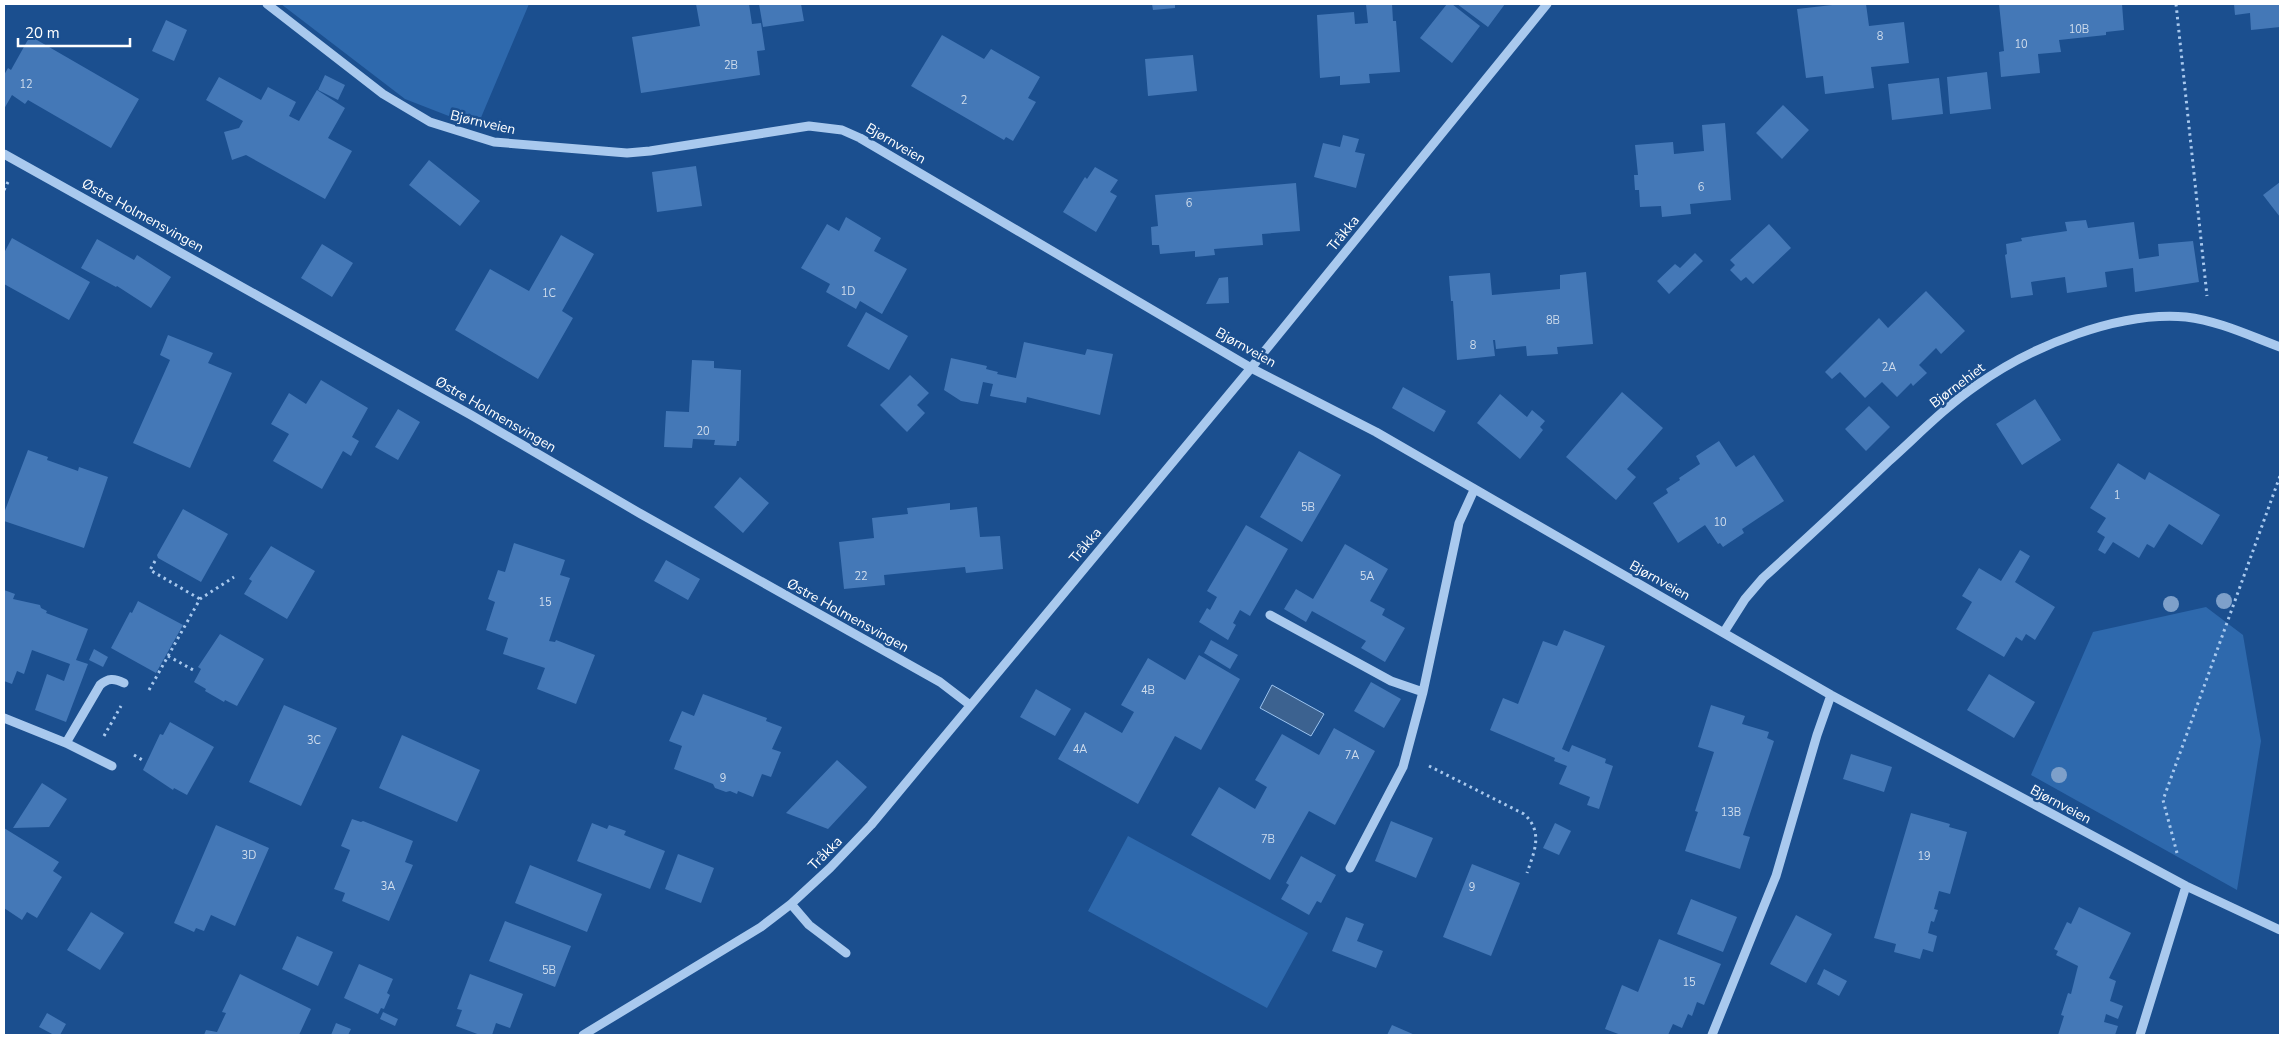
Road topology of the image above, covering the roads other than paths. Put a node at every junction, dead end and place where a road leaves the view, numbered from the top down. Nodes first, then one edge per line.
1 (267, 4) edge
2 (1547, 4) edge
3 (4, 154) edge
4 (2280, 346) edge
5 (1251, 368) junction
6 (1474, 490) junction
7 (1270, 615) dead end
8 (1724, 632) junction
9 (124, 682) dead end
10 (1423, 692) junction
11 (1832, 695) junction
12 (970, 705) junction
13 (4, 718) edge
14 (66, 743) junction
15 (112, 766) dead end
16 (1350, 868) dead end
17 (2186, 886) junction
18 (791, 904) junction
19 (2280, 930) edge
20 (846, 953) dead end
21 (583, 1035) edge
22 (1712, 1035) edge
23 (2140, 1035) edge

1 - 5 street, Bjørnveien
2 - 5 street, Tråkka
3 - 12 street, Østre Holmensvingen
4 - 8 street, Bjørnehiet
5 - 6 street, Bjørnveien
5 - 12 street, Tråkka
6 - 8 street, Bjørnveien
6 - 10 street
7 - 10 street
8 - 11 street, Bjørnveien
9 - 14 street
10 - 16 street
11 - 17 street, Bjørnveien
11 - 22 street
12 - 18 street, Tråkka
13 - 14 street
14 - 15 street
17 - 19 street, Bjørnveien
17 - 23 street
18 - 20 street
18 - 21 street, Tråkka

